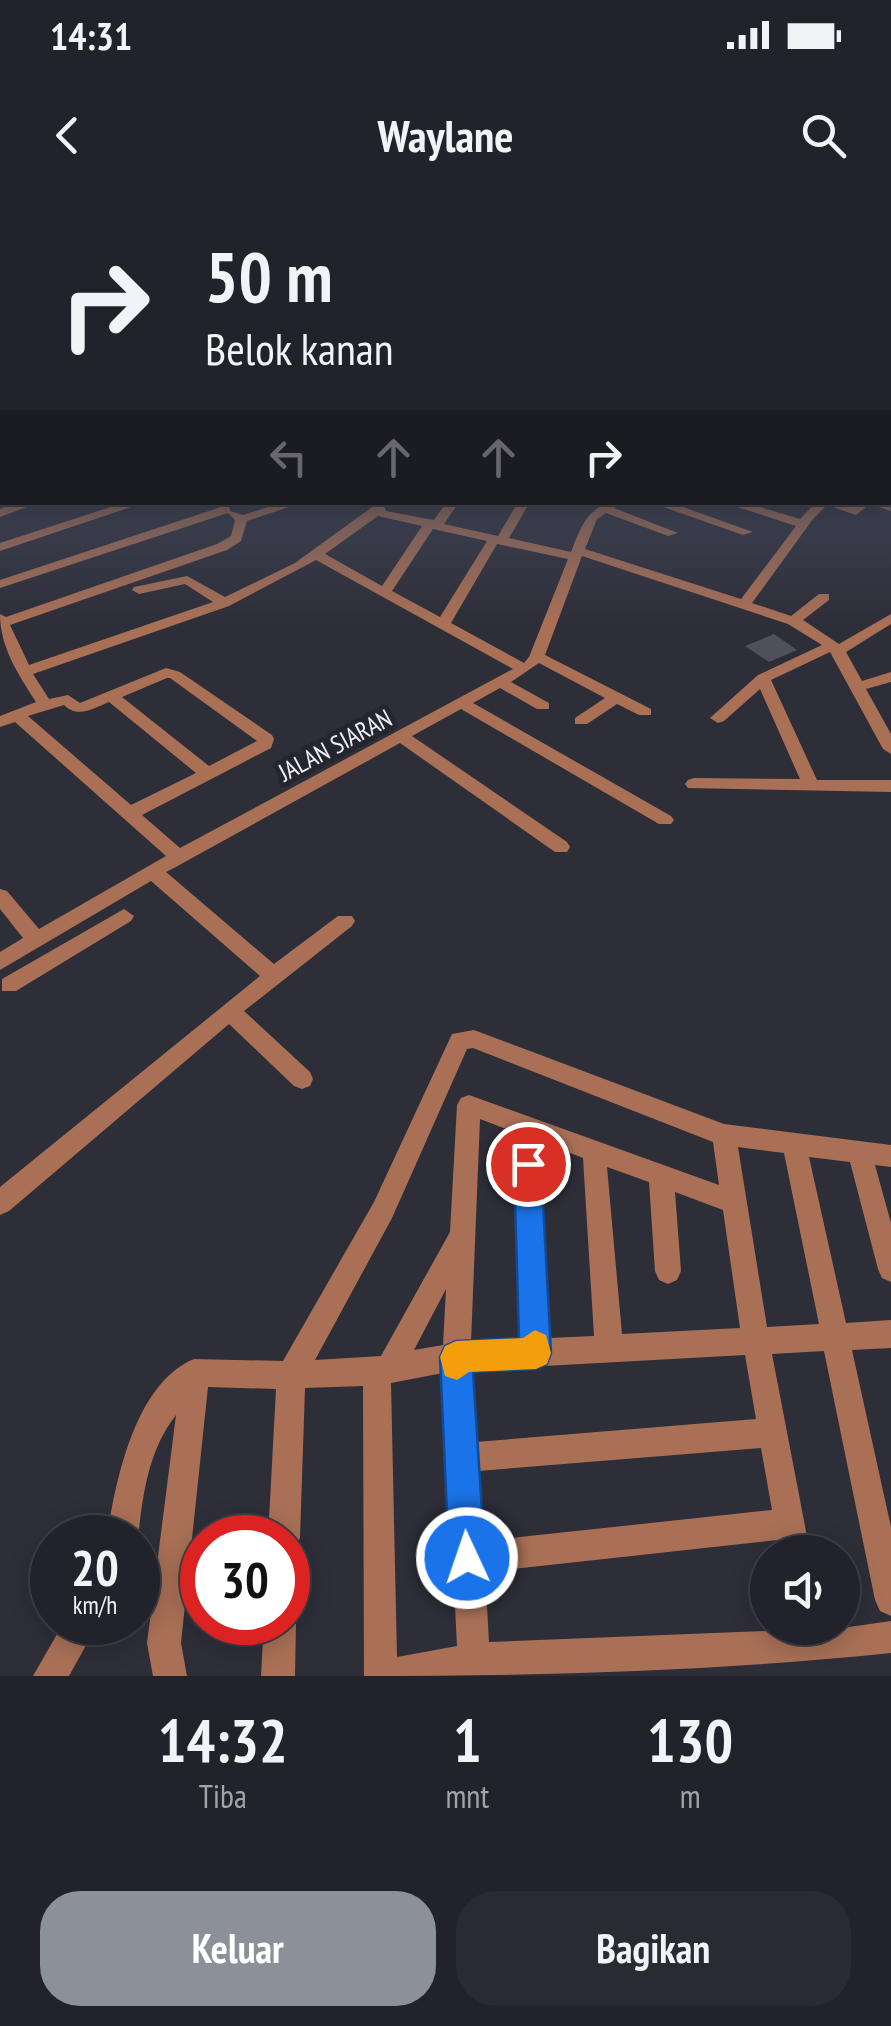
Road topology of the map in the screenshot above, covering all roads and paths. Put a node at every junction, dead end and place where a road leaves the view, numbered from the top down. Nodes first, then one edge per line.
1 (25, 505) edge
2 (130, 505) edge
3 (289, 505) edge
4 (450, 505) edge
5 (522, 505) edge
6 (665, 505) edge
7 (738, 505) edge
8 (824, 505) edge
9 (837, 505) edge
10 (862, 505) edge
11 (220, 506) edge
12 (379, 506) edge
13 (602, 507) edge
14 (0, 513) edge
15 (242, 520) junction
16 (433, 524) junction
17 (803, 524) junction
18 (672, 532) dead end
19 (746, 532) dead end
20 (498, 540) junction
21 (0, 546) edge
22 (577, 554) junction
23 (316, 555) junction
24 (0, 584) edge
25 (136, 592) dead end
26 (385, 592) junction
27 (824, 597) dead end
28 (224, 603) junction
29 (744, 605) junction
30 (891, 618) edge
31 (793, 621) junction
32 (443, 624) junction
33 (3, 628) edge
34 (836, 648) junction
35 (530, 663) junction
36 (23, 670) junction
37 (0, 675) edge
38 (891, 677) edge
39 (763, 678) junction
40 (502, 682) junction
41 (858, 686) junction
42 (109, 694) junction
43 (616, 697) junction
44 (44, 704) junction
45 (464, 704) junction
46 (543, 706) dead end
47 (645, 712) dead end
48 (718, 718) dead end
49 (9, 719) edge
50 (581, 721) dead end
51 (402, 737) junction
52 (891, 749) edge
53 (206, 773) junction
54 (694, 784) dead end
55 (811, 784) junction
56 (891, 786) edge
57 (131, 813) junction
58 (664, 820) dead end
59 (562, 847) dead end
60 (179, 857) junction
61 (153, 872) junction
62 (0, 896) edge
63 (84, 912) junction
64 (124, 916) dead end
65 (345, 921) dead end
66 (102, 930) junction
67 (36, 940) junction
68 (0, 962) edge
69 (274, 976) junction
70 (3, 982) edge
71 (229, 1011) junction
72 (302, 1079) dead end
73 (434, 1091) junction
74 (470, 1105) junction
75 (526, 1126) junction
76 (724, 1135) junction
77 (794, 1144) junction
78 (594, 1149) junction
79 (859, 1152) junction
80 (891, 1156) edge
81 (661, 1176) junction
82 (734, 1202) junction
83 (0, 1203) edge
84 (460, 1236) junction
85 (891, 1269) edge
86 (668, 1271) dead end
87 (891, 1334) edge
88 (838, 1337) junction
89 (756, 1341) junction
90 (609, 1349) junction
91 (536, 1353) junction
92 (456, 1357) junction
93 (383, 1370) junction
94 (194, 1372) junction
95 (291, 1375) junction
96 (773, 1432) junction
97 (462, 1458) junction
98 (125, 1515) edge
99 (285, 1515) edge
100 (791, 1535) edge
101 (750, 1541) edge
102 (467, 1558) junction
103 (891, 1600) edge
104 (860, 1637) edge
105 (891, 1637) edge
106 (750, 1640) edge
107 (69, 1645) edge
108 (279, 1645) edge
109 (474, 1659) junction
110 (50, 1676) edge
111 (170, 1676) edge
112 (278, 1676) edge
113 (381, 1676) edge
114 (389, 1676) edge

1 - 14 street
2 - 21 street
3 - 15 street
4 - 16 street
5 - 20 street
6 - 19 street
7 - 17 street
8 - 17 street
9 - 10 street
11 - 15 street
11 - 24 street
12 - 16 street
12 - 23 street
13 - 18 street
13 - 22 street
15 - 33 street
16 - 20 street
16 - 26 street
17 - 29 street
20 - 22 street
20 - 32 street
22 - 29 street
22 - 35 street
23 - 26 street
23 - 28 street
25 - 28 street
26 - 32 street
27 - 31 street
28 - 36 street
29 - 31 street
30 - 34 street
31 - 34 street
32 - 35 street
33 - 36 street
34 - 39 street
34 - 41 street
35 - 40 street, JALAN SIARAN
35 - 43 street
36 - 37 street
36 - 44 street
38 - 41 street
39 - 48 street
39 - 55 street
40 - 45 street, JALAN SIARAN
40 - 46 street
41 - 52 street
42 - 44 street
42 - 53 street
42 - 53 street
43 - 47 street
43 - 50 street
44 - 49 street
45 - 51 street, JALAN SIARAN
45 - 58 street
49 - 57 street
51 - 59 street
51 - 60 street, JALAN SIARAN
53 - 57 street
54 - 55 street
55 - 56 street
57 - 60 street
60 - 61 street, JALAN SIARAN
61 - 63 street, JALAN SIARAN
61 - 69 street
62 - 67 street
63 - 66 street
63 - 67 street, JALAN SIARAN
64 - 66 street
65 - 69 street
66 - 70 street
67 - 68 street, JALAN SIARAN
69 - 71 street
71 - 72 street
71 - 83 street
73 - 74 street
73 - 76 street
73 - 95 street
74 - 75 street
74 - 84 street
75 - 78 street
75 - 91 street
76 - 77 street
76 - 82 street
77 - 79 street
77 - 88 street
78 - 81 street
78 - 90 street
79 - 80 street
79 - 85 street
81 - 82 street
81 - 86 street
82 - 89 street
84 - 92 street
84 - 93 street
87 - 88 street
88 - 89 street
88 - 103 street
89 - 90 street
89 - 96 street
90 - 91 street
91 - 92 street
92 - 93 street
92 - 97 street
93 - 95 street
93 - 113 street
94 - 95 street
94 - 98 street
94 - 111 street
95 - 99 street
96 - 97 street
96 - 100 street
97 - 102 street
101 - 102 street
102 - 109 street
104 - 105 street
106 - 109 street
107 - 110 street
108 - 112 street
109 - 114 street

